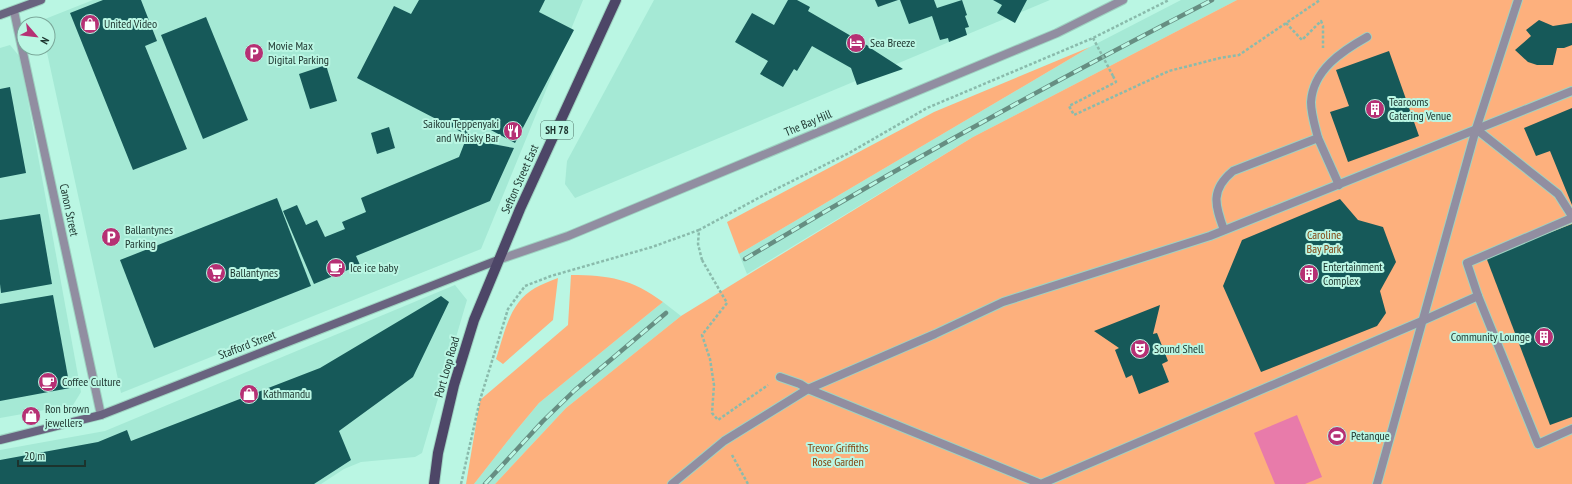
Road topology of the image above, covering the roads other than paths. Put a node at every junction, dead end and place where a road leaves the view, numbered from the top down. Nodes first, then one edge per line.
1 (41, 0) edge
2 (616, 0) edge
3 (1123, 0) edge
4 (1518, 0) edge
5 (14, 11) junction
6 (0, 15) edge
7 (1367, 37) dead end
8 (1572, 91) edge
9 (1476, 129) junction
10 (1318, 138) junction
11 (1338, 185) junction
12 (1572, 217) edge
13 (1224, 230) junction
14 (498, 260) junction
15 (1478, 296) junction
16 (1422, 321) junction
17 (780, 377) road end
18 (808, 389) junction
19 (100, 414) junction
20 (1572, 429) edge
21 (0, 440) edge
22 (434, 484) edge
23 (672, 484) edge
24 (1377, 484) edge

1 - 5 main road
2 - 14 main road, Sefton Street East / SH 78
3 - 14 street, The Bay Hill
4 - 9 street
5 - 6 main road
5 - 19 street, Canon Street
7 - 10 street
8 - 9 street
9 - 11 street
9 - 12 street
9 - 16 street
10 - 11 street
10 - 13 street
11 - 13 street
12 - 15 street
13 - 18 street
14 - 19 main road, Stafford Street
14 - 22 main road, Port Loop Road / SH 78
15 - 16 street
15 - 20 street
16 - 18 street
16 - 24 street
17 - 18 street
18 - 23 street
19 - 21 main road, Stafford Street

